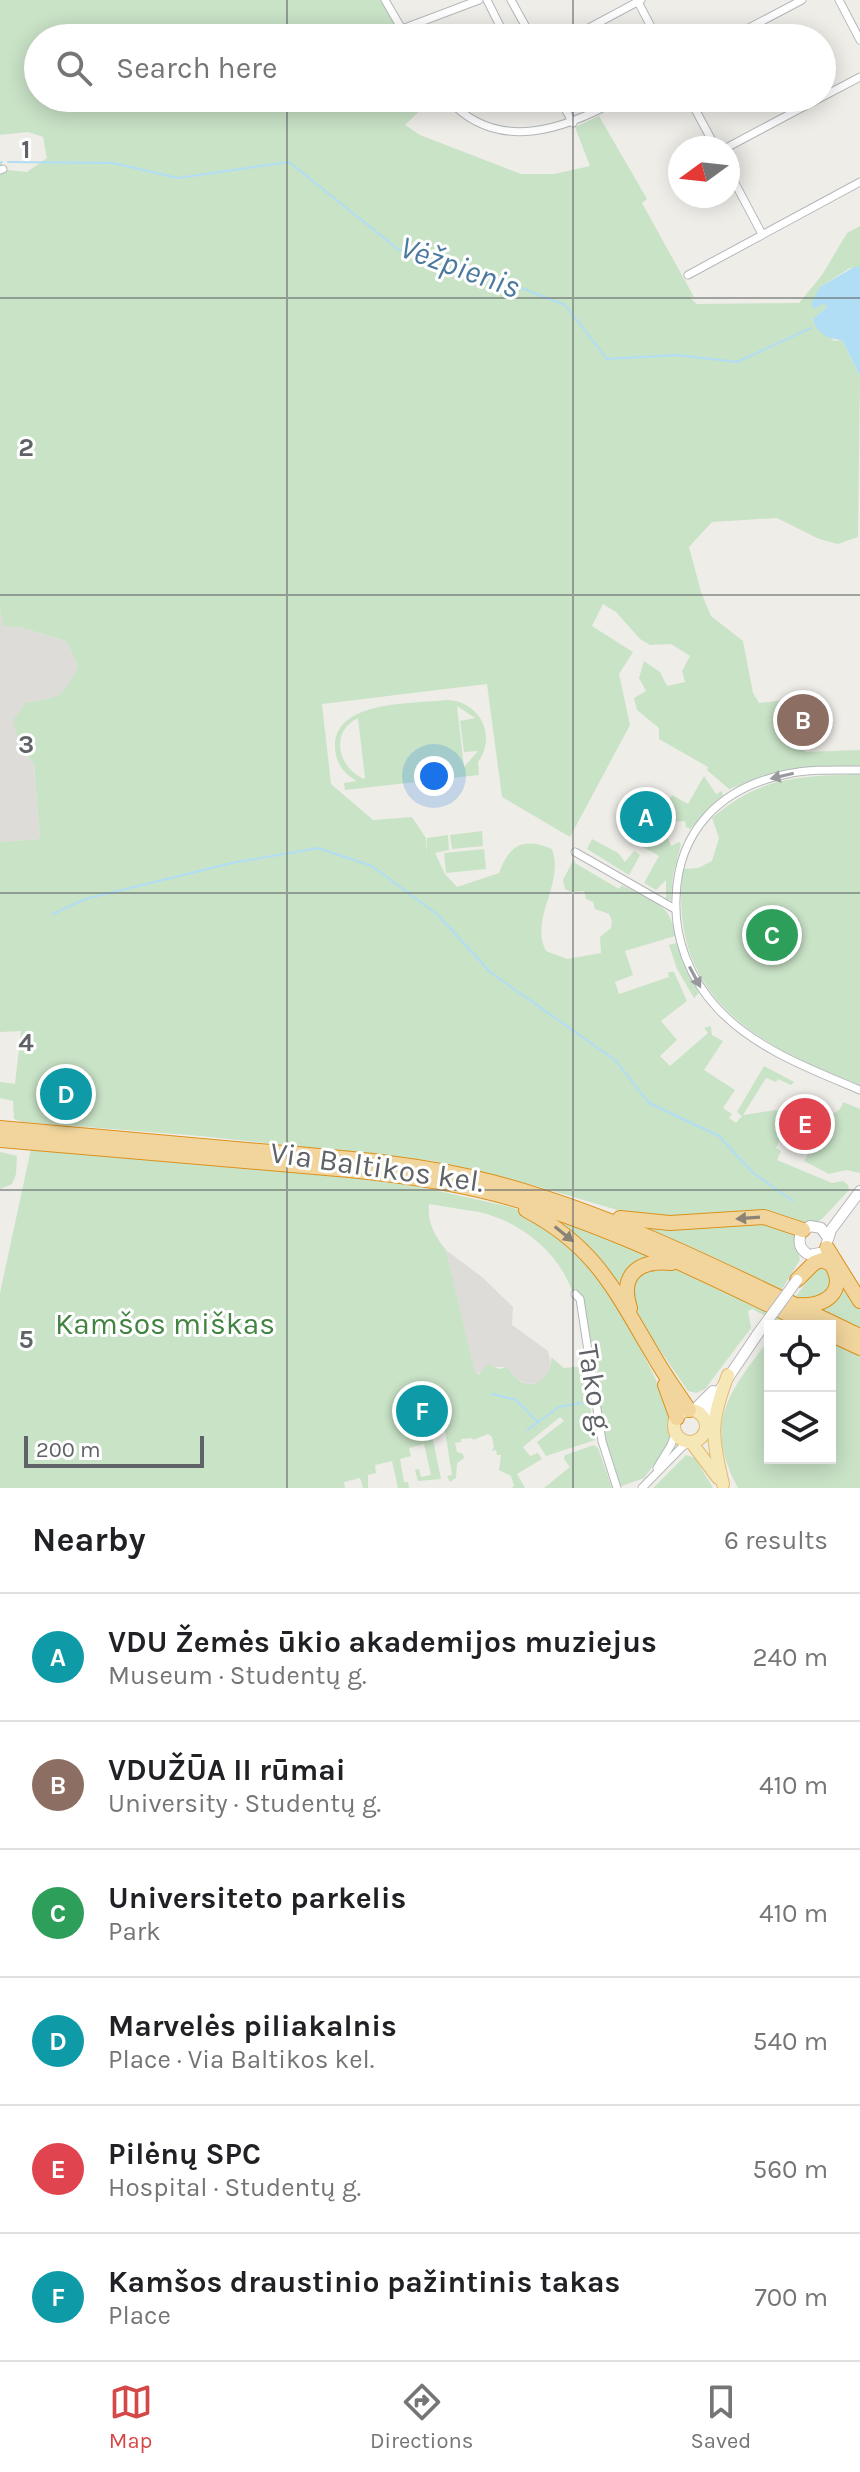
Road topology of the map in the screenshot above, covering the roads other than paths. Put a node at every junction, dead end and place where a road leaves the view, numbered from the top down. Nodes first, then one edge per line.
1 (385, 0) edge
2 (479, 0) edge
3 (487, 0) edge
4 (511, 0) edge
5 (802, 0) edge
6 (839, 0) edge
7 (638, 1) edge
8 (399, 24) edge
9 (415, 24) edge
10 (499, 24) edge
11 (524, 24) edge
12 (596, 24) edge
13 (650, 24) edge
14 (757, 24) edge
15 (860, 40) edge
16 (860, 77) edge
17 (836, 89) edge
18 (463, 112) edge
19 (567, 112) edge
20 (594, 112) edge
21 (697, 112) edge
22 (793, 112) edge
23 (573, 123) junction
24 (710, 136) edge
25 (740, 140) edge
26 (860, 182) edge
27 (740, 193) edge
28 (762, 234) junction
29 (688, 275) dead end
30 (860, 770) edge
31 (575, 852) dead end
32 (675, 909) junction
33 (860, 1090) edge
34 (2, 1135) edge
35 (860, 1180) edge
36 (860, 1191) edge
37 (497, 1194) junction
38 (599, 1216) junction
39 (810, 1228) junction
40 (824, 1247) junction
41 (802, 1250) junction
42 (680, 1264) junction
43 (797, 1280) junction
44 (575, 1294) dead end
45 (860, 1301) edge
46 (795, 1305) junction
47 (633, 1316) junction
48 (800, 1320) edge
49 (860, 1336) edge
50 (836, 1337) edge
51 (860, 1348) edge
52 (728, 1375) junction
53 (684, 1418) junction
54 (704, 1420) junction
55 (696, 1439) junction
56 (650, 1480) junction
57 (724, 1486) edge
58 (617, 1488) edge
59 (642, 1488) edge

1 - 8 street
2 - 9 street
3 - 10 street
4 - 11 street
5 - 14 street
6 - 15 street
7 - 12 street
7 - 13 street
16 - 17 street
18 - 23 street
19 - 23 street
20 - 23 street
21 - 24 street
22 - 25 street
26 - 28 street
27 - 28 street
28 - 29 street
30 -> 32 street
31 - 32 street
32 -> 33 street
34 - 37 highway, Via Baltikos kel.
34 - 38 highway, Via Baltikos kel.
35 - 39 main road
36 - 40 main road
37 - 42 highway, Via Baltikos kel.
37 -> 47 highway
39 -> 38 highway
38 - 46 highway, Via Baltikos kel.
39 - 40 main road
39 - 41 main road
40 - 41 main road
40 - 43 main road
40 - 45 highway
41 - 43 main road
42 - 47 highway
42 - 48 highway, Via Baltikos kel.
43 - 46 highway
43 - 52 main road, bridge
44 - 58 street, Tako g.
46 - 49 highway, Via Baltikos kel.
47 - 53 highway
50 - 51 highway
52 - 53 main road
52 - 54 main road
52 - 57 main road
53 - 54 main road
53 - 55 main road
53 - 56 street
54 - 55 main road
55 - 56 street
55 - 57 main road
56 - 59 street

